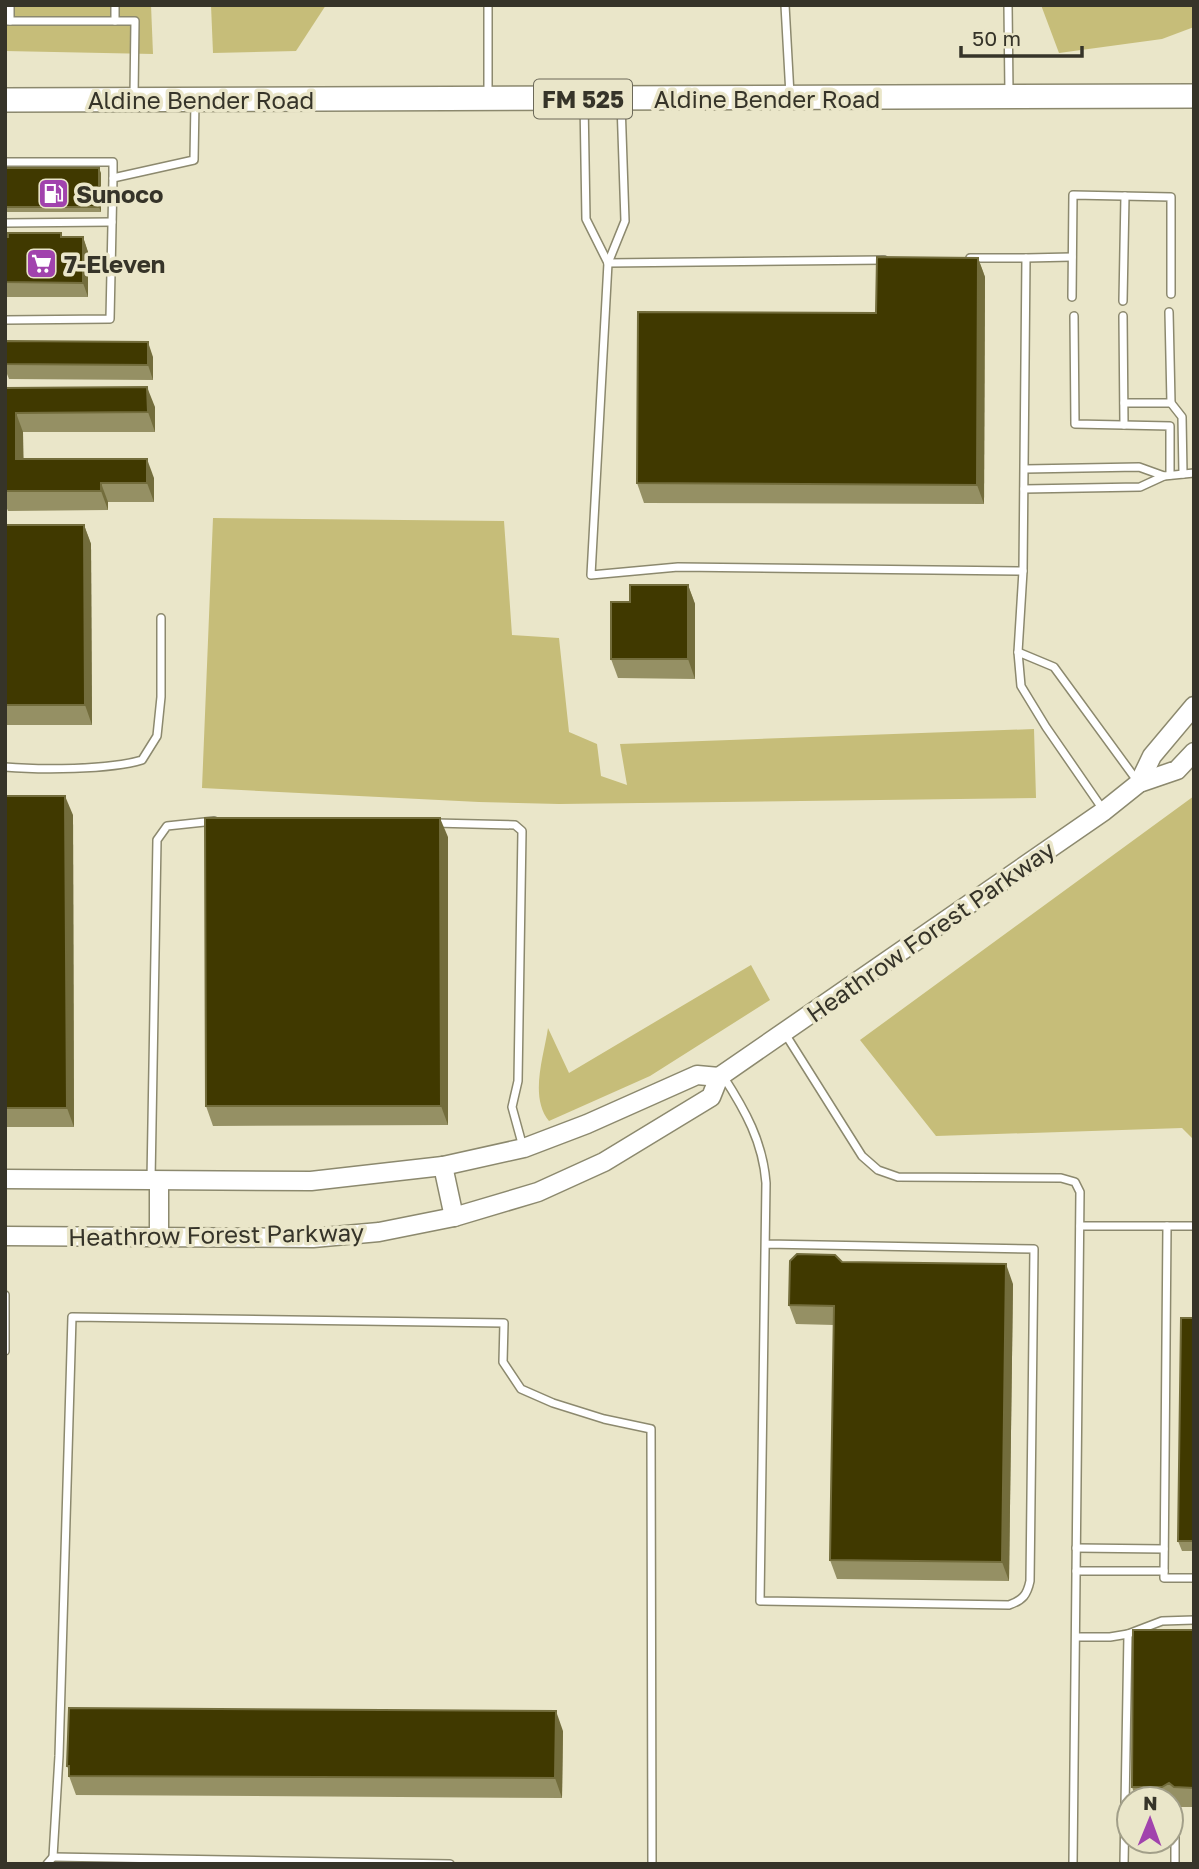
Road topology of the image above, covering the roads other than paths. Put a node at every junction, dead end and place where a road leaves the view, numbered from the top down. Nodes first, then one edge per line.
1 (10, 5) edge
2 (115, 5) edge
3 (488, 5) edge
4 (785, 5) edge
5 (1008, 5) edge
6 (8, 20) edge
7 (115, 21) junction
8 (1194, 96) edge
9 (790, 97) junction
10 (1009, 97) junction
11 (488, 98) junction
12 (621, 98) junction
13 (195, 99) junction
14 (584, 99) junction
15 (5, 100) edge
16 (134, 100) junction
17 (5, 162) edge
18 (113, 178) junction
19 (1125, 196) junction
20 (112, 222) junction
21 (5, 223) edge
22 (1072, 257) junction
23 (1026, 258) junction
24 (956, 259) edge
25 (887, 260) edge
26 (608, 263) junction
27 (1171, 294) dead end
28 (1072, 297) dead end
29 (1123, 300) dead end
30 (1169, 312) dead end
31 (1074, 316) dead end
32 (1123, 316) dead end
33 (5, 320) edge
34 (1124, 403) junction
35 (1171, 403) junction
36 (1124, 425) junction
37 (1024, 469) junction
38 (1194, 473) edge
39 (1183, 474) junction
40 (1167, 475) junction
41 (1024, 489) junction
42 (1023, 571) junction
43 (161, 618) dead end
44 (1018, 652) junction
45 (1194, 706) edge
46 (1194, 752) edge
47 (5, 767) edge
48 (1139, 783) junction
49 (1104, 811) junction
50 (227, 821) edge
51 (426, 823) edge
52 (783, 1032) junction
53 (721, 1076) junction
54 (524, 1147) junction
55 (443, 1166) junction
56 (5, 1179) edge
57 (155, 1181) junction
58 (454, 1217) junction
59 (1080, 1226) junction
60 (1167, 1226) junction
61 (1194, 1226) edge
62 (5, 1236) edge
63 (159, 1237) junction
64 (766, 1244) junction
65 (5, 1295) edge
66 (5, 1351) edge
67 (1076, 1548) junction
68 (1164, 1549) junction
69 (1076, 1571) junction
70 (1164, 1571) junction
71 (1194, 1578) edge
72 (1194, 1620) edge
73 (1128, 1634) junction
74 (1076, 1637) junction
75 (50, 1861) edge
76 (450, 1864) edge
77 (652, 1864) edge
78 (1073, 1864) edge
79 (1124, 1864) edge

1 - 6 lane
2 - 7 lane
3 - 11 lane
4 - 9 lane
5 - 10 lane
6 - 7 lane
7 - 16 lane
8 - 10 main road, Aldine Bender Road / FM 525
9 - 10 main road, Aldine Bender Road / FM 525
9 - 12 main road, Aldine Bender Road / FM 525
11 - 13 main road, Aldine Bender Road / FM 525
11 - 14 main road, Aldine Bender Road / FM 525
12 - 14 main road, Aldine Bender Road / FM 525
12 - 26 lane
13 - 16 main road, Aldine Bender Road / FM 525
13 - 18 lane
14 - 26 lane
15 - 16 main road, Aldine Bender Road / FM 525
17 - 18 lane
18 - 20 lane
19 - 22 lane
19 - 27 lane
19 - 29 lane
20 - 21 lane
20 - 33 lane
22 - 23 lane
22 - 28 lane
23 - 24 lane
23 - 37 lane
25 - 26 lane
26 - 42 lane
30 - 35 lane
31 - 36 lane
32 - 34 lane
34 - 35 lane
34 - 36 lane
35 - 39 lane
36 - 40 lane
37 - 40 lane
37 - 41 lane
38 - 39 lane
39 - 40 lane
40 - 41 lane
41 - 42 lane
42 - 44 lane
43 - 47 lane
44 - 48 lane
44 - 49 lane
45 - 48 street, Heathrow Forest Parkway
46 - 48 street, Heathrow Forest Parkway
48 - 49 street, Heathrow Forest Parkway
49 - 52 street, Heathrow Forest Parkway
50 - 57 lane
51 - 54 lane
52 - 53 street, Heathrow Forest Parkway
52 - 59 lane
53 - 54 street, Heathrow Forest Parkway
53 - 58 street, Heathrow Forest Parkway
53 - 64 lane
54 - 55 street, Heathrow Forest Parkway
55 - 57 street, Heathrow Forest Parkway
55 - 58 street
56 - 57 street, Heathrow Forest Parkway
57 - 63 street
58 - 63 street, Heathrow Forest Parkway
59 - 60 lane
59 - 67 lane
60 - 61 lane
60 - 68 lane
62 - 63 street, Heathrow Forest Parkway
64 - 64 lane
65 - 66 lane
67 - 68 lane
67 - 69 lane
68 - 70 lane
69 - 70 lane
69 - 74 lane
70 - 71 lane
72 - 73 lane
73 - 74 lane
73 - 79 lane
74 - 78 lane
75 - 76 lane
75 - 77 lane

